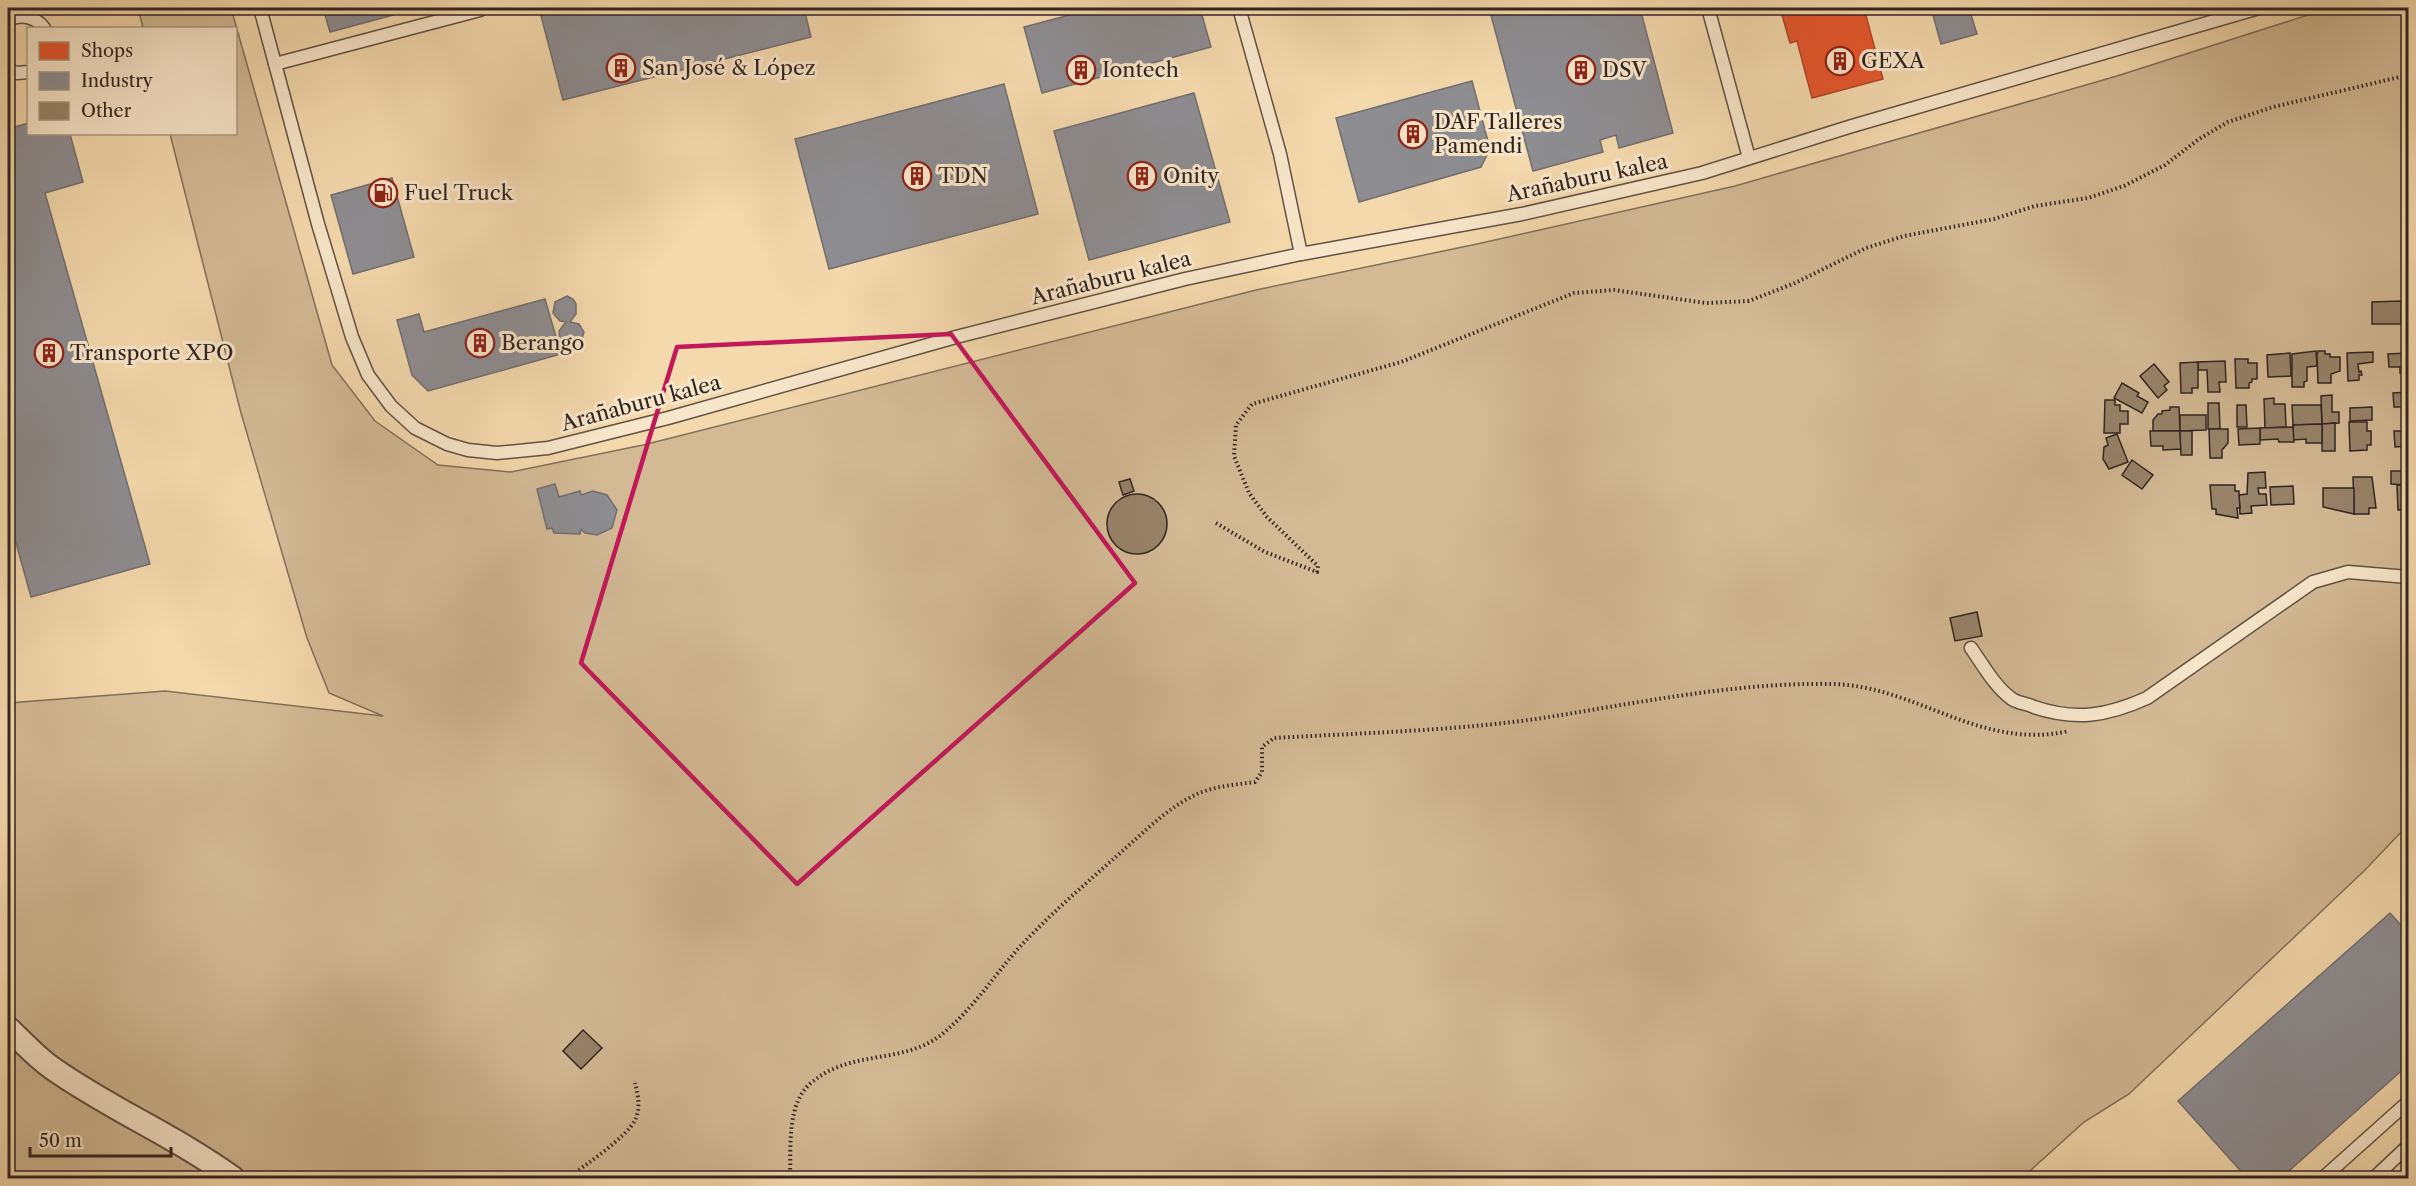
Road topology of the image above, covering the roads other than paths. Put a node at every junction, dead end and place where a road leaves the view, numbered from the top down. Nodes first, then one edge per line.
1 (260, 8) edge
2 (482, 8) edge
3 (1239, 8) edge
4 (1708, 8) edge
5 (2259, 8) edge
6 (8, 20) edge
7 (43, 27) edge
8 (275, 64) junction
9 (8, 70) edge
10 (27, 72) edge
11 (1749, 158) junction
12 (1301, 254) junction
13 (2409, 577) edge
14 (1971, 648) dead end
15 (8, 1028) edge
16 (2409, 1102) edge
17 (2409, 1146) edge
18 (232, 1179) edge
19 (2323, 1179) edge
20 (2374, 1179) edge

1 - 8 lane, Arañaburu kalea
2 - 8 lane
3 - 12 lane
4 - 11 lane
5 - 11 lane, Arañaburu kalea
6 - 7 lane
8 - 12 lane, Arañaburu kalea
9 - 10 lane
11 - 12 lane, Arañaburu kalea
13 - 14 lane
15 - 18 street
16 - 19 lane
17 - 20 lane

